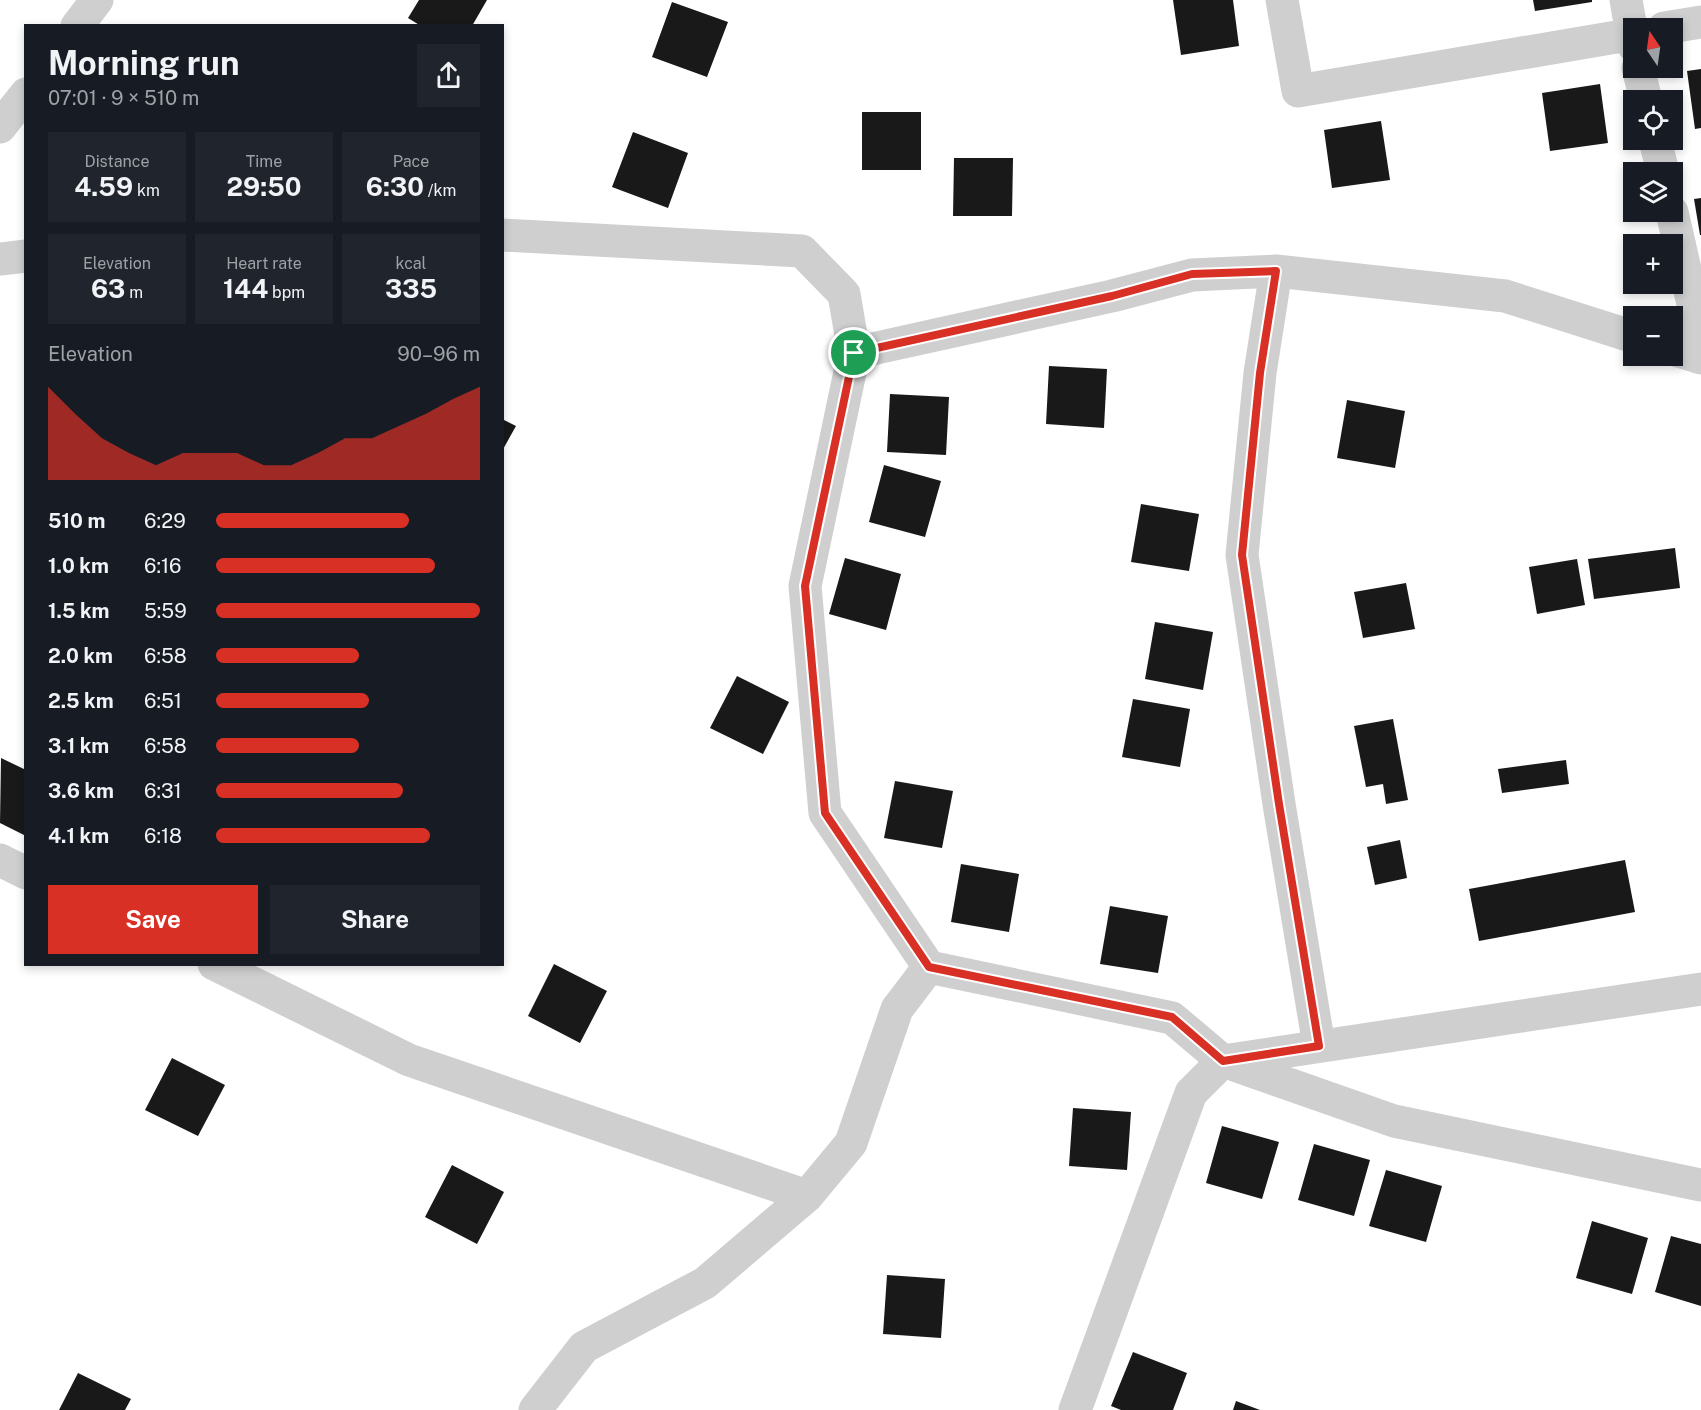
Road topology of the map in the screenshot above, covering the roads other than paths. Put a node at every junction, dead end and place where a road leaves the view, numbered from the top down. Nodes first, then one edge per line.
1 (97, 0) edge
2 (1282, 0) edge
3 (1626, 0) edge
4 (1629, 18) edge
5 (1701, 22) edge
6 (79, 24) edge
7 (1683, 25) edge
8 (1623, 40) edge
9 (24, 97) edge
10 (0, 127) edge
11 (1674, 222) edge
12 (504, 235) edge
13 (24, 256) edge
14 (0, 259) edge
15 (1276, 271) junction
16 (1623, 334) edge
17 (1701, 339) edge
18 (1683, 352) edge
19 (854, 353) junction
20 (1701, 358) edge
21 (0, 860) edge
22 (24, 872) edge
23 (218, 966) edge
24 (929, 967) junction
25 (1701, 989) edge
26 (1319, 1046) junction
27 (1223, 1061) junction
28 (1701, 1185) edge
29 (807, 1196) junction
30 (535, 1410) edge
31 (1075, 1410) edge

1 - 6 street
2 - 8 street
3 - 4 street
5 - 7 street
9 - 10 street
11 - 17 street
12 - 19 street
13 - 14 street
15 - 16 street
15 - 19 street
15 - 26 street
18 - 20 street
19 - 24 street
21 - 22 street
23 - 29 street
24 - 27 street
24 - 29 street
25 - 26 street
26 - 27 street
27 - 28 street
27 - 31 street
29 - 30 street

